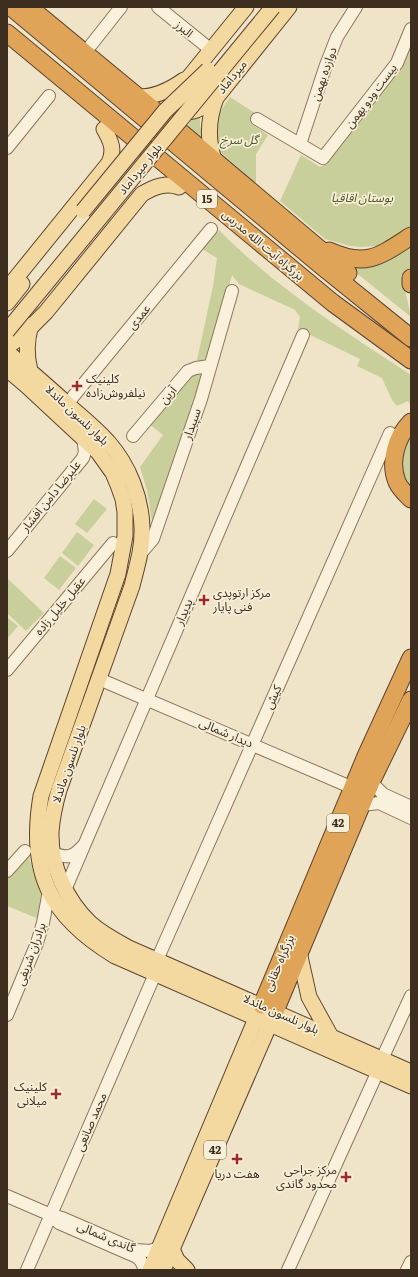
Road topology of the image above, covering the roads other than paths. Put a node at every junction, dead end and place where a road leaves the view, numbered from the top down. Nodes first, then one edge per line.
1 (11, 7) edge
2 (29, 7) edge
3 (121, 7) edge
4 (158, 7) edge
5 (260, 7) edge
6 (272, 7) edge
7 (289, 7) edge
8 (356, 7) edge
9 (244, 10) edge
10 (411, 29) edge
11 (7, 33) edge
12 (266, 35) junction
13 (91, 45) dead end
14 (7, 48) edge
15 (211, 50) junction
16 (212, 73) junction
17 (190, 76) junction
18 (49, 96) dead end
19 (138, 97) junction
20 (216, 98) junction
21 (257, 119) dead end
22 (104, 129) junction
23 (300, 144) junction
24 (7, 148) edge
25 (214, 160) junction
26 (179, 187) junction
27 (142, 194) junction
28 (211, 229) dead end
29 (303, 235) junction
30 (411, 236) edge
31 (411, 278) edge
32 (411, 284) edge
33 (7, 289) edge
34 (232, 291) dead end
35 (7, 303) edge
36 (7, 315) edge
37 (411, 326) edge
38 (31, 327) junction
39 (7, 332) edge
40 (303, 335) dead end
41 (411, 338) edge
42 (389, 345) junction
43 (8, 356) edge
44 (411, 360) edge
45 (210, 366) junction
46 (30, 371) junction
47 (7, 380) edge
48 (27, 386) junction
49 (67, 404) junction
50 (411, 422) edge
51 (390, 433) dead end
52 (133, 436) dead end
53 (83, 438) junction
54 (411, 500) edge
55 (113, 543) dead end
56 (7, 551) edge
57 (141, 553) junction
58 (411, 658) edge
59 (7, 670) edge
60 (99, 679) junction
61 (147, 699) junction
62 (411, 700) edge
63 (252, 745) junction
64 (372, 782) junction
65 (353, 788) junction
66 (362, 805) junction
67 (411, 807) edge
68 (411, 818) edge
69 (85, 843) junction
70 (25, 851) dead end
71 (53, 854) junction
72 (7, 871) edge
73 (65, 890) junction
74 (49, 891) junction
75 (299, 952) junction
76 (156, 967) junction
77 (411, 996) edge
78 (233, 1008) junction
79 (263, 1012) junction
80 (7, 1015) edge
81 (330, 1036) junction
82 (242, 1052) junction
83 (380, 1065) junction
84 (411, 1072) edge
85 (411, 1086) edge
86 (7, 1196) edge
87 (51, 1215) junction
88 (167, 1246) junction
89 (411, 1262) edge
90 (27, 1270) edge
91 (145, 1270) edge
92 (150, 1270) edge
93 (163, 1270) edge
94 (188, 1270) edge
95 (288, 1270) edge
96 (407, 1270) edge

1 - 41 highway, بزرگراه آیت الله مدرس / 15
2 - 19 highway
3 - 13 street
4 - 15 street, البرز
5 - 16 main road, بلوار میرداماد
6 - 16 main road, بلوار میرداماد, bridge
7 - 12 main road, میرداماد
8 - 23 street, دوازده بهمن
9 - 12 main road
9 - 15 main road
10 - 23 street, بیست ودو بهمن
11 - 42 highway, بزرگراه آیت الله مدرس / 15
12 - 20 main road, میرداماد
14 - 22 highway
15 - 17 main road
16 - 35 main road, bridge
16 - 36 main road, بلوار میرداماد, bridge
16 - 38 main road, bridge
16 - 39 main road, بلوار میرداماد, bridge
17 - 19 main road
17 - 20 main road
18 - 24 street
19 - 25 highway
20 - 25 main road, میرداماد
21 - 23 street
22 - 26 highway
22 - 33 main road
25 - 29 highway
26 - 27 main road
26 - 42 highway
27 - 38 main road
27 - 39 main road
28 - 49 street, عمدی
29 - 30 highway
29 - 37 highway
31 - 32 highway
34 - 45 street, سپیدار
38 - 43 main road
38 - 46 main road
40 - 61 street, پدیدار
42 - 44 highway, بزرگراه آیت الله مدرس / 15
43 - 46 main road, بلوار نلسون ماندلا
43 - 48 main road, بلوار نلسون ماندلا
45 - 52 street, آرین
45 - 57 street, سپیدار
46 - 49 main road, بلوار نلسون ماندلا
47 - 48 main road
48 - 53 main road, بلوار نلسون ماندلا
49 - 57 main road, بلوار نلسون ماندلا
50 - 54 highway
51 - 63 street, کیش
53 - 56 street, علیرضا دامن افشار
53 - 74 main road, بلوار نلسون ماندلا
55 - 59 street, عقیل خلیل زاده
57 - 60 main road, بلوار نلسون ماندلا
58 - 65 highway, بزرگراه حقانی / 42
60 - 61 street, دیدار شمالی
60 - 71 main road, بلوار نلسون ماندلا
61 - 63 street, دیدار شمالی
61 - 69 street, پدیدار
62 - 64 highway, بزرگراه حقانی / 42
63 - 65 street, دیدار شمالی
63 - 76 street, کیش
64 - 66 highway, بزرگراه حقانی / 42
64 - 67 street
65 - 79 highway, بزرگراه حقانی / 42
66 - 68 street
66 - 75 highway, بزرگراه حقانی / 42
69 - 71 street
69 - 73 street, پدیدار
70 - 72 street
71 - 73 main road, بلوار نلسون ماندلا
73 - 76 main road, بلوار نلسون ماندلا
74 - 76 main road, بلوار نلسون ماندلا
74 - 80 street, برادران شریفی
75 - 79 highway, بزرگراه حقانی / 42
75 - 81 main road
76 - 78 main road, بلوار نلسون ماندلا
76 - 79 main road, بلوار نلسون ماندلا
76 - 87 street, محمد صانعی
77 - 83 street
78 - 79 main road, بلوار نلسون ماندلا
78 - 82 main road
79 - 81 main road, بلوار نلسون ماندلا
79 - 82 main road, بزرگراه حقانی / 42
79 - 83 main road, بلوار نلسون ماندلا
79 - 88 main road, بزرگراه حقانی / 42
81 - 83 main road, بلوار نلسون ماندلا
82 - 88 main road, بزرگراه حقانی / 42
83 - 84 main road, بلوار نلسون ماندلا
83 - 85 main road, بلوار نلسون ماندلا
83 - 95 street
86 - 87 street, گاندی شمالی
87 - 88 street, گاندی شمالی
87 - 90 street, محمد صانعی
87 - 91 street, گاندی شمالی
88 - 92 main road, بزرگراه حقانی / 42
88 - 93 main road, بزرگراه حقانی / 42
88 - 94 main road
89 - 96 street

